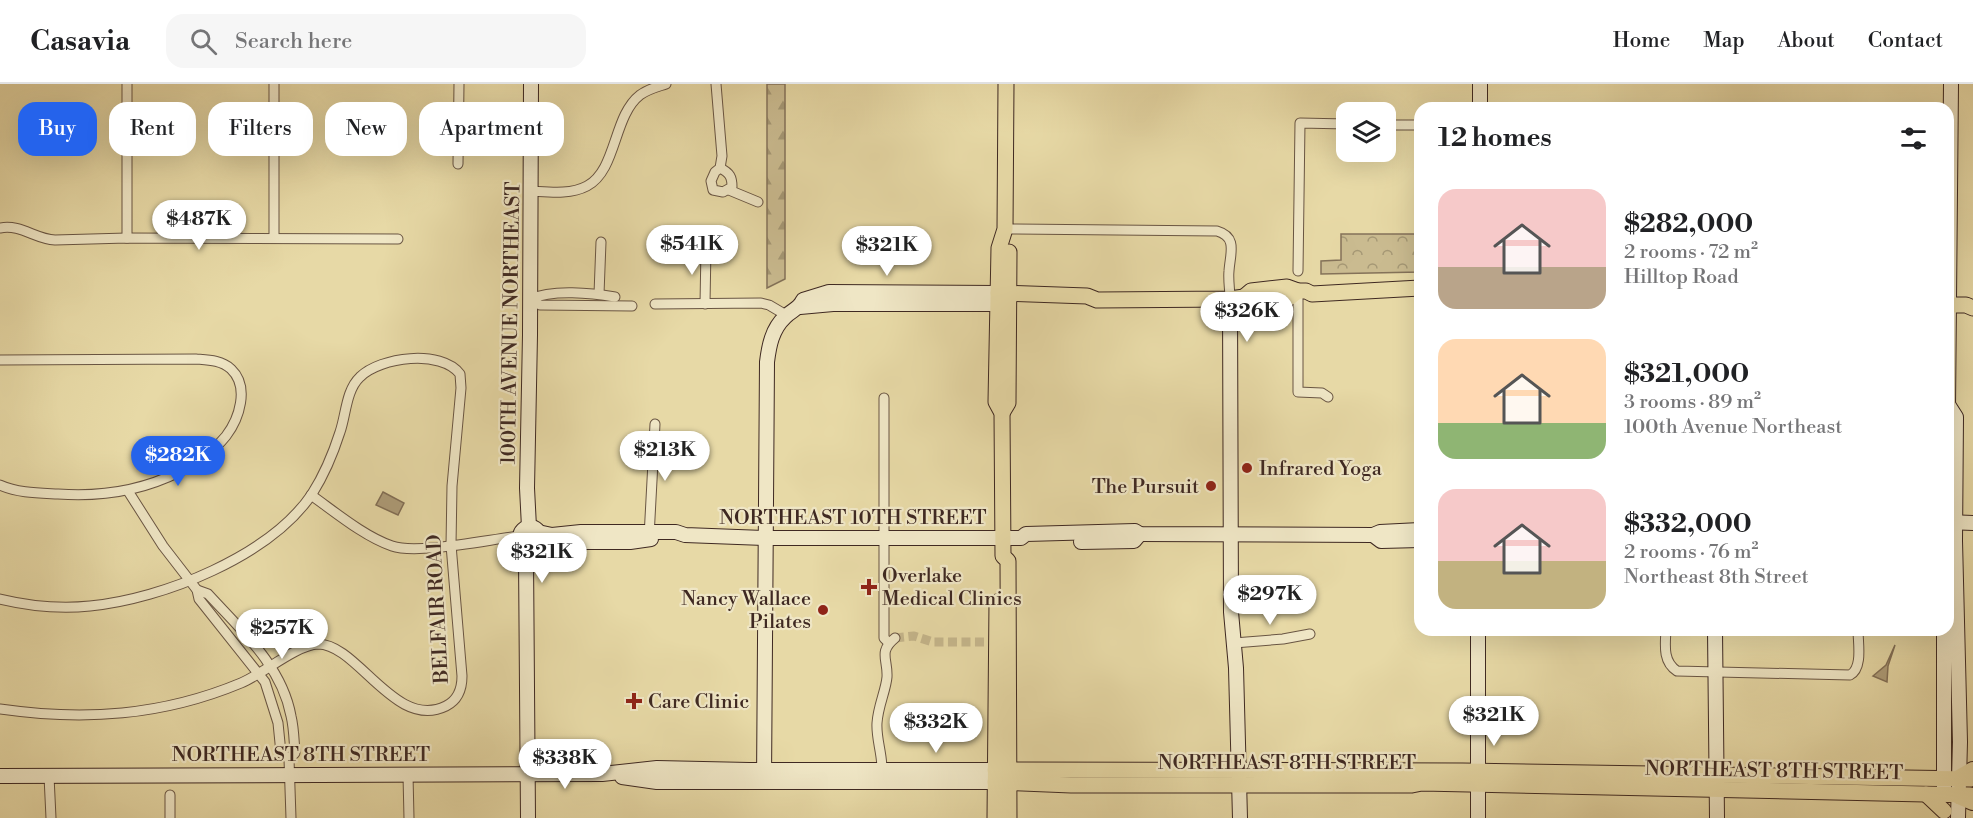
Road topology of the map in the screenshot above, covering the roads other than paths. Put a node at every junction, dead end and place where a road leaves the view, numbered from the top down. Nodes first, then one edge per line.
1 (127, 84) edge
2 (274, 84) edge
3 (459, 84) edge
4 (531, 84) edge
5 (666, 84) edge
6 (716, 84) edge
7 (1006, 84) edge
8 (1480, 84) edge
9 (1951, 84) edge
10 (1480, 102) edge
11 (1951, 102) edge
12 (1336, 124) edge
13 (1396, 125) edge
14 (1414, 125) edge
15 (458, 164) dead end
16 (720, 168) junction
17 (729, 190) junction
18 (531, 191) junction
19 (758, 202) dead end
20 (0, 228) edge
21 (1005, 231) junction
22 (127, 238) junction
23 (274, 238) junction
24 (398, 239) dead end
25 (601, 242) dead end
26 (706, 248) dead end
27 (1298, 271) dead end
28 (1414, 279) edge
29 (1414, 288) edge
30 (1302, 291) junction
31 (905, 293) junction
32 (599, 294) junction
33 (615, 297) dead end
34 (1237, 298) junction
35 (531, 299) junction
36 (1003, 299) junction
37 (655, 304) dead end
38 (705, 304) junction
39 (860, 304) junction
40 (1971, 304) edge
41 (1954, 305) edge
42 (632, 306) dead end
43 (800, 307) junction
44 (786, 315) junction
45 (0, 360) edge
46 (1328, 397) dead end
47 (884, 398) dead end
48 (1954, 414) edge
49 (655, 424) dead end
50 (1954, 470) edge
51 (0, 485) edge
52 (128, 491) junction
53 (311, 495) junction
54 (1954, 522) edge
55 (1973, 523) edge
56 (1414, 530) edge
57 (1140, 534) junction
58 (1231, 534) junction
59 (649, 535) junction
60 (1373, 535) junction
61 (531, 537) junction
62 (765, 538) junction
63 (884, 538) junction
64 (1003, 538) junction
65 (1021, 538) junction
66 (1414, 540) edge
67 (451, 545) junction
68 (1003, 556) junction
69 (1954, 575) edge
70 (189, 581) junction
71 (197, 590) junction
72 (0, 599) edge
73 (1310, 634) dead end
74 (1478, 636) edge
75 (1666, 636) edge
76 (1715, 636) edge
77 (1858, 636) edge
78 (1945, 636) edge
79 (1234, 643) junction
80 (270, 666) junction
81 (258, 673) junction
82 (1715, 673) junction
83 (0, 709) edge
84 (289, 759) junction
85 (882, 769) junction
86 (731, 770) junction
87 (527, 774) junction
88 (602, 774) junction
89 (290, 775) junction
90 (408, 775) junction
91 (0, 776) edge
92 (50, 776) junction
93 (764, 776) junction
94 (1002, 776) junction
95 (1239, 777) junction
96 (1478, 779) junction
97 (672, 782) junction
98 (1716, 783) junction
99 (1962, 787) edge
100 (1926, 794) junction
101 (170, 795) dead end
102 (1949, 816) edge
103 (51, 818) edge
104 (170, 818) edge
105 (291, 818) edge
106 (409, 818) edge
107 (528, 818) edge
108 (995, 818) edge
109 (1010, 818) edge
110 (1240, 818) edge
111 (1478, 818) edge
112 (1717, 818) edge

1 - 22 street
2 - 23 street
3 - 15 street
4 - 18 main road, 100TH AVENUE NORTHEAST
5 - 18 street
6 - 16 street
7 - 21 main road
8 - 10 main road
9 - 11 main road
12 - 27 street
13 - 14 street
16 - 17 street
16 - 17 street
17 - 19 street
18 - 35 main road, 100TH AVENUE NORTHEAST
20 - 22 street
21 - 34 street
21 - 36 main road
22 - 23 street
23 - 24 street
25 - 32 street
26 - 38 street
28 - 30 main road
29 - 30 main road
30 - 34 main road
30 - 46 street
31 - 36 main road
31 - 39 main road
31 - 43 main road
32 - 33 street
32 - 35 street
34 - 36 main road
34 - 58 main road
35 - 42 street
35 - 61 main road, 100TH AVENUE NORTHEAST
36 - 39 main road
36 - 64 main road
37 - 38 street
38 - 44 street
39 - 43 main road
40 - 41 main road
43 - 44 main road
44 - 62 main road
45 - 52 street
47 - 63 street
48 - 50 main road
49 - 59 street
51 - 52 street
52 - 70 street
53 - 67 street
53 - 67 street, BELFAIR ROAD
53 - 70 street
54 - 55 main road
56 - 60 main road, NORTHEAST 10TH STREET
57 - 58 main road, NORTHEAST 10TH STREET
57 - 65 main road, NORTHEAST 10TH STREET
57 - 65 main road, NORTHEAST 10TH STREET
58 - 60 main road, NORTHEAST 10TH STREET
58 - 79 main road
59 - 61 main road, NORTHEAST 10TH STREET
59 - 62 main road, NORTHEAST 10TH STREET
60 - 66 main road, NORTHEAST 10TH STREET
61 - 67 street
61 - 87 main road, 100TH AVENUE NORTHEAST
62 - 63 main road, NORTHEAST 10TH STREET
62 - 93 main road
63 - 64 main road, NORTHEAST 10TH STREET
63 - 85 street
64 - 65 main road, NORTHEAST 10TH STREET
64 - 68 main road
67 - 80 street, BELFAIR ROAD
68 - 94 main road
68 - 94 main road
69 - 99 main road
70 - 71 street
70 - 72 street
71 - 80 street
71 - 81 street
73 - 79 street
74 - 96 main road
75 - 82 street
76 - 82 main road
77 - 82 street
78 - 99 main road
79 - 95 main road
80 - 81 street, BELFAIR ROAD
80 - 84 street
81 - 83 street, BELFAIR ROAD
81 - 84 street
82 - 98 main road
84 - 89 street
85 - 93 main road, NORTHEAST 8TH STREET
85 - 94 main road, NORTHEAST 8TH STREET
86 - 88 main road, NORTHEAST 8TH STREET
86 - 93 main road, NORTHEAST 8TH STREET
86 - 97 main road
87 - 88 main road, NORTHEAST 8TH STREET
87 - 90 main road, NORTHEAST 8TH STREET
87 - 107 main road, 100TH AVENUE NORTHEAST
88 - 97 main road, NORTHEAST 8TH STREET
89 - 90 main road, NORTHEAST 8TH STREET
89 - 92 main road, NORTHEAST 8TH STREET
89 - 105 street
90 - 106 street
91 - 92 main road, NORTHEAST 8TH STREET
92 - 103 street
93 - 94 main road, NORTHEAST 8TH STREET
93 - 97 main road, NORTHEAST 8TH STREET
94 - 95 main road, NORTHEAST 8TH STREET
94 - 108 main road
94 - 109 main road
95 - 96 main road, NORTHEAST 8TH STREET
95 - 110 main road
96 - 98 main road, NORTHEAST 8TH STREET
96 - 111 main road
98 - 99 main road, NORTHEAST 8TH STREET
98 - 100 main road, NORTHEAST 8TH STREET
98 - 112 main road
99 - 100 main road, NORTHEAST 8TH STREET
99 - 102 main road
100 - 102 main road
101 - 104 street

